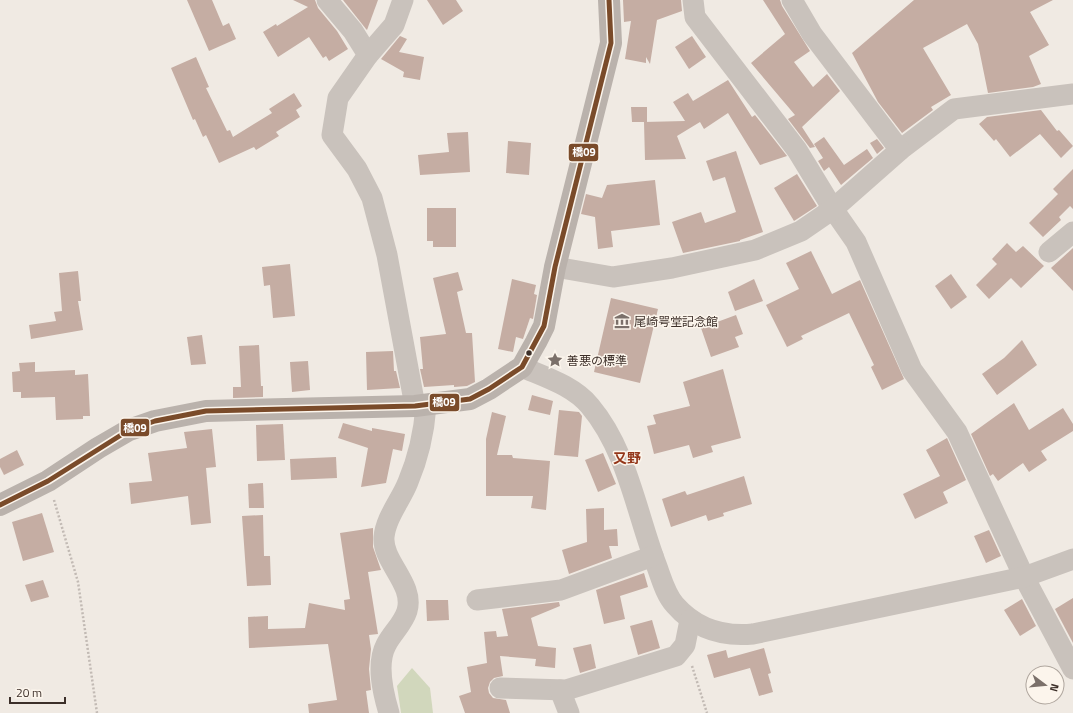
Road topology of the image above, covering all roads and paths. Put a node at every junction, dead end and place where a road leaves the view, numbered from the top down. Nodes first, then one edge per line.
1 (327, 0) edge
2 (403, 0) edge
3 (609, 0) edge
4 (693, 0) edge
5 (792, 0) edge
6 (368, 55) junction
7 (1073, 94) edge
8 (900, 150) junction
9 (833, 208) junction
10 (1073, 232) edge
11 (1049, 252) dead end
12 (555, 267) junction
13 (522, 367) junction
14 (421, 406) junction
15 (48, 481) junction
16 (0, 505) edge
17 (653, 556) junction
18 (1073, 559) edge
19 (1024, 577) junction
20 (477, 600) dead end
21 (690, 620) junction
22 (685, 645) junction
23 (1073, 669) edge
24 (500, 688) dead end
25 (560, 690) junction
26 (97, 713) edge
27 (389, 713) edge
28 (569, 713) edge
29 (707, 713) edge

1 - 6 street
2 - 6 street
3 - 12 street
4 - 9 street
5 - 8 street
6 - 14 street
7 - 8 street
8 - 9 street
9 - 12 street
9 - 19 street
10 - 11 street
12 - 13 street
13 - 14 street
13 - 17 street
14 - 15 street
14 - 27 street
15 - 16 street
15 - 26 path
17 - 20 street
17 - 21 street
18 - 19 street
19 - 21 street
19 - 23 street
21 - 22 street
22 - 25 street
22 - 29 path
24 - 25 street
25 - 28 street

